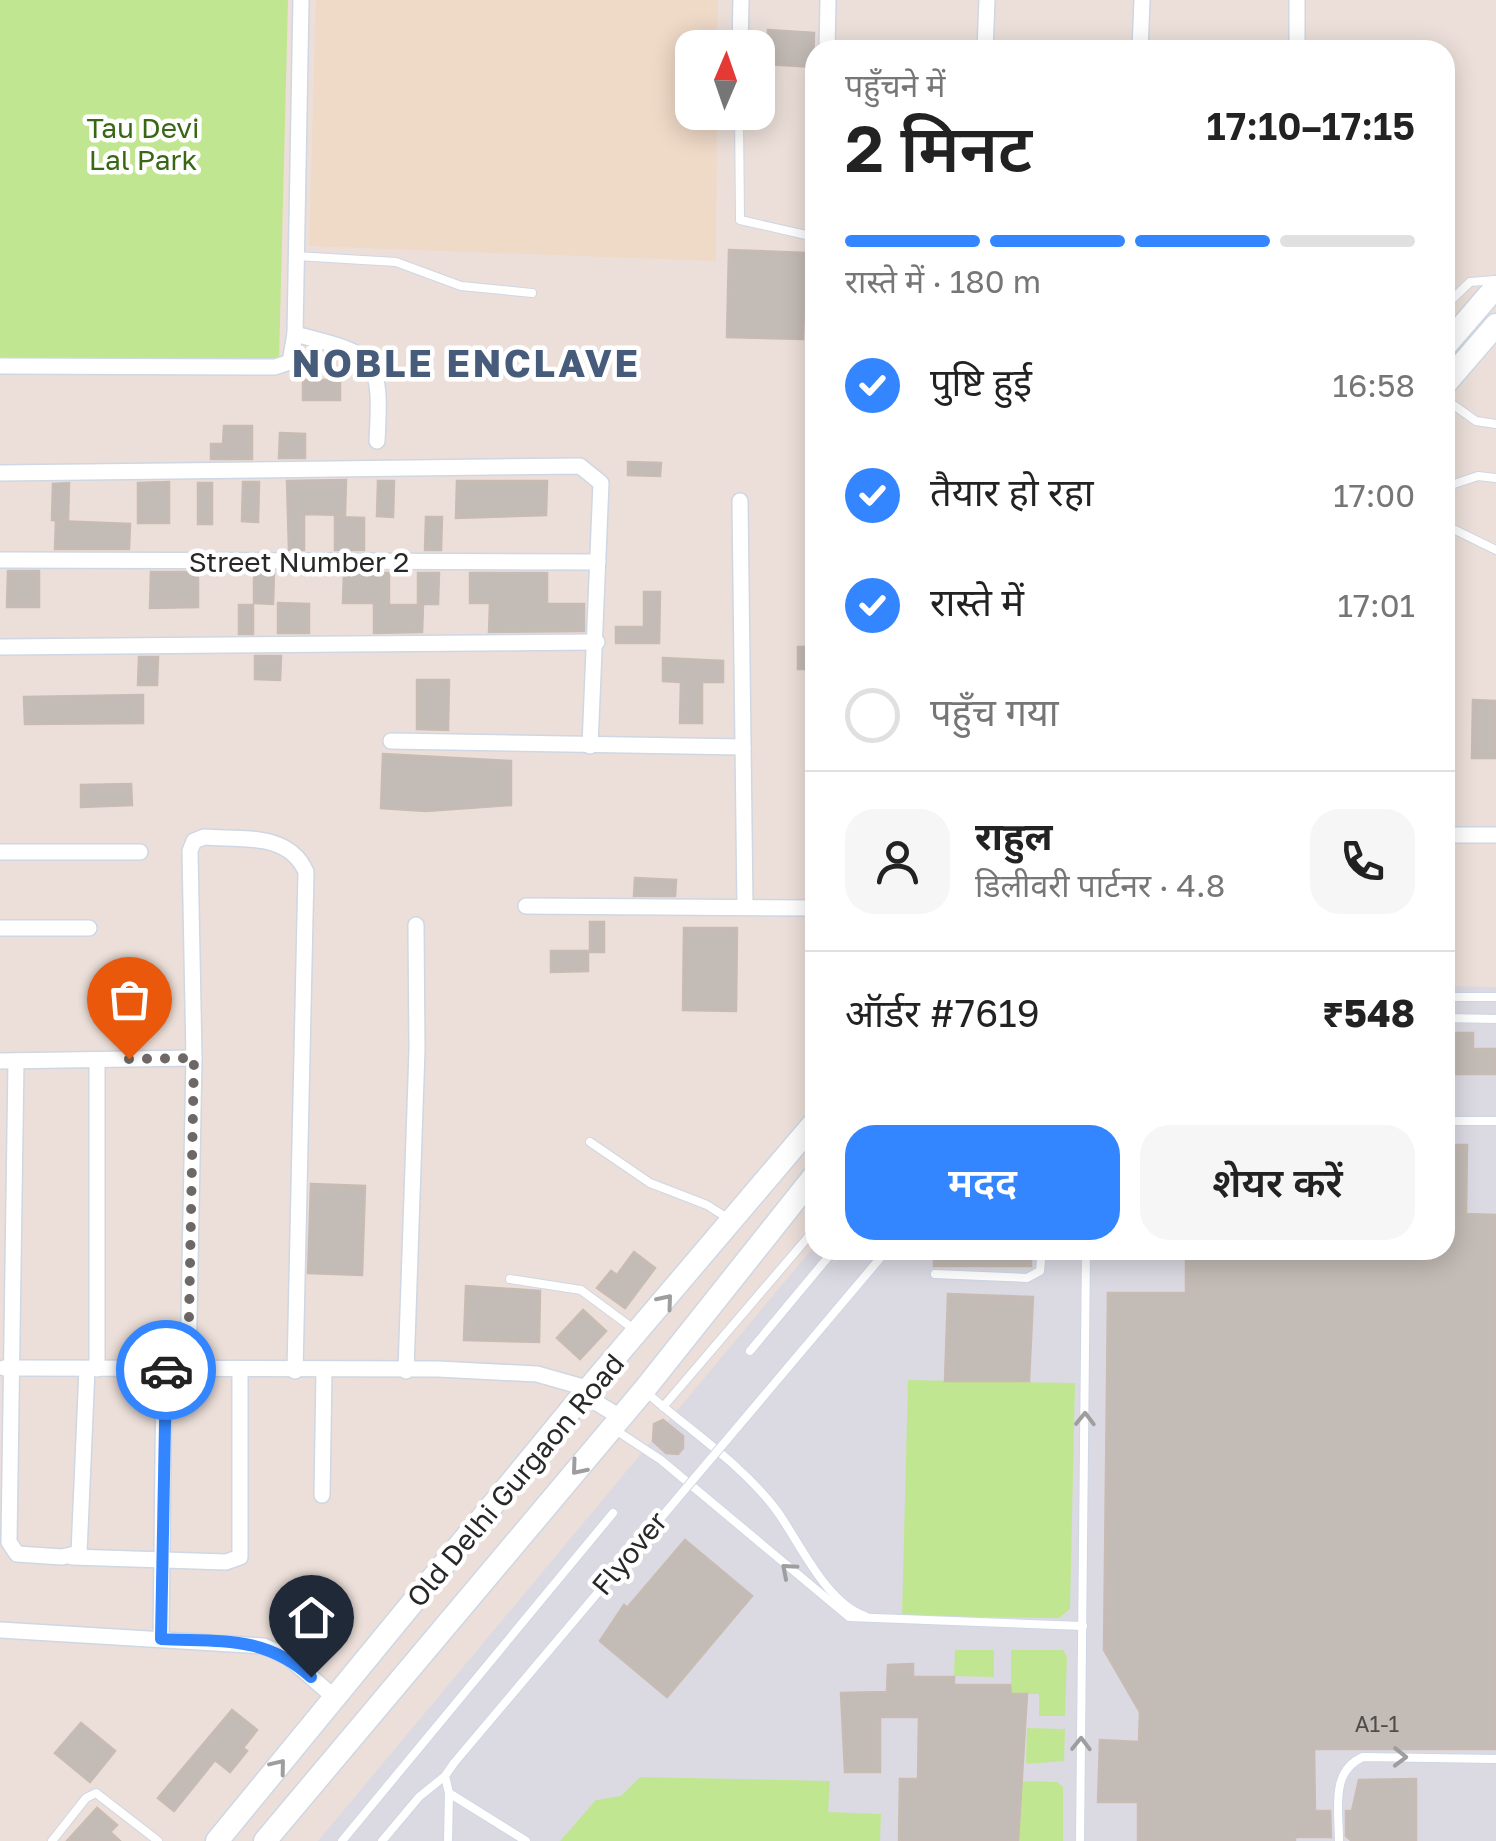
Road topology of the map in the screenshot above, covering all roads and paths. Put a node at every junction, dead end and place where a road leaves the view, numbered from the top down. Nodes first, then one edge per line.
1 (301, 0) edge
2 (741, 0) edge
3 (828, 0) edge
4 (987, 0) edge
5 (1142, 0) edge
6 (1297, 0) edge
7 (740, 30) edge
8 (827, 40) edge
9 (986, 40) edge
10 (1140, 40) edge
11 (1297, 40) edge
12 (739, 130) edge
13 (805, 235) edge
14 (296, 256) junction
15 (1496, 283) edge
16 (532, 293) dead end
17 (1455, 296) edge
18 (1496, 325) edge
19 (295, 334) junction
20 (1455, 334) edge
21 (0, 366) edge
22 (1455, 372) edge
23 (1455, 405) edge
24 (1496, 424) edge
25 (377, 441) dead end
26 (0, 473) edge
27 (1496, 478) edge
28 (1455, 484) edge
29 (740, 501) dead end
30 (1455, 530) edge
31 (1496, 550) edge
32 (0, 560) edge
33 (598, 562) junction
34 (597, 642) junction
35 (0, 647) edge
36 (391, 741) dead end
37 (590, 746) junction
38 (743, 747) junction
39 (1455, 835) edge
40 (1496, 835) edge
41 (0, 852) edge
42 (140, 852) dead end
43 (526, 906) dead end
44 (744, 907) junction
45 (805, 908) edge
46 (416, 924) dead end
47 (0, 928) edge
48 (88, 928) dead end
49 (1455, 997) edge
50 (1496, 997) edge
51 (1455, 1018) edge
52 (1496, 1020) edge
53 (194, 1058) junction
54 (97, 1060) junction
55 (8, 1061) edge
56 (1496, 1121) edge
57 (1455, 1122) edge
58 (805, 1134) edge
59 (590, 1142) dead end
60 (805, 1188) edge
61 (733, 1222) junction
62 (805, 1241) edge
63 (826, 1260) edge
64 (880, 1260) edge
65 (1041, 1260) edge
66 (1086, 1260) edge
67 (935, 1274) dead end
68 (510, 1280) dead end
69 (638, 1333) junction
70 (750, 1351) dead end
71 (5, 1368) edge
72 (92, 1369) junction
73 (164, 1370) junction
74 (188, 1370) junction
75 (240, 1370) junction
76 (295, 1371) junction
77 (324, 1371) junction
78 (414, 1372) junction
79 (644, 1390) junction
80 (584, 1395) junction
81 (663, 1407) junction
82 (616, 1422) junction
83 (322, 1495) dead end
84 (613, 1513) dead end
85 (71, 1557) junction
86 (163, 1559) junction
87 (869, 1617) junction
88 (1083, 1626) junction
89 (0, 1630) edge
90 (161, 1639) junction
91 (334, 1697) junction
92 (1496, 1759) edge
93 (446, 1776) junction
94 (450, 1793) junction
95 (52, 1841) edge
96 (158, 1841) edge
97 (217, 1841) edge
98 (265, 1841) edge
99 (342, 1841) edge
100 (382, 1841) edge
101 (448, 1841) edge
102 (526, 1841) edge
103 (1080, 1841) edge
104 (1338, 1841) edge

1 - 14 street
2 - 7 street
3 - 8 street
4 - 9 street
5 - 10 street
6 - 11 street
12 - 13 lane
14 - 16 lane
14 - 19 street
15 - 17 lane
15 - 20 main road
18 - 22 main road
19 - 21 street
19 - 25 street
23 - 24 lane
26 - 33 street
27 - 28 lane
29 - 38 street
30 - 31 lane
32 - 33 street, Street Number 2
33 - 34 street
34 - 35 street
34 - 37 street
36 - 37 street
37 - 38 street
38 - 44 street
39 - 40 street
41 - 42 street
43 - 44 street
44 - 45 street
46 - 78 street
47 - 48 street
49 - 50 lane
51 - 52 lane
53 - 54 street
53 - 74 street
53 - 76 street
54 - 55 street
54 - 72 street
55 - 71 street
56 - 57 lane
58 - 61 main road, Old Delhi Gurgaon Road
59 - 61 lane
60 - 79 main road, Old Delhi Gurgaon Road
69 -> 61 main road, Old Delhi Gurgaon Road
62 - 81 lane
63 - 70 lane
64 - 93 lane, Flyover, bridge
65 - 67 lane
88 -> 66 lane
68 - 69 lane
69 - 80 main road, Old Delhi Gurgaon Road
71 - 72 street
71 - 85 street
72 - 73 street
72 - 85 street
73 - 74 street
73 - 86 street
74 - 75 street
75 - 76 street
75 - 86 street
76 - 77 street
77 - 78 street
77 - 83 street
78 - 80 street
79 - 81 lane
79 - 82 main road, Old Delhi Gurgaon Road
80 - 82 street
80 - 91 main road, Old Delhi Gurgaon Road
81 - 87 lane
87 -> 82 lane
82 -> 98 main road, Old Delhi Gurgaon Road
84 - 99 lane
85 - 86 street
86 - 90 street
87 - 88 lane
103 -> 88 lane
89 - 90 street
90 - 91 street
97 -> 91 main road, Old Delhi Gurgaon Road
104 -> 92 lane
93 - 94 lane
93 - 100 lane, Flyover
94 - 101 lane
94 - 102 lane
95 - 96 lane

